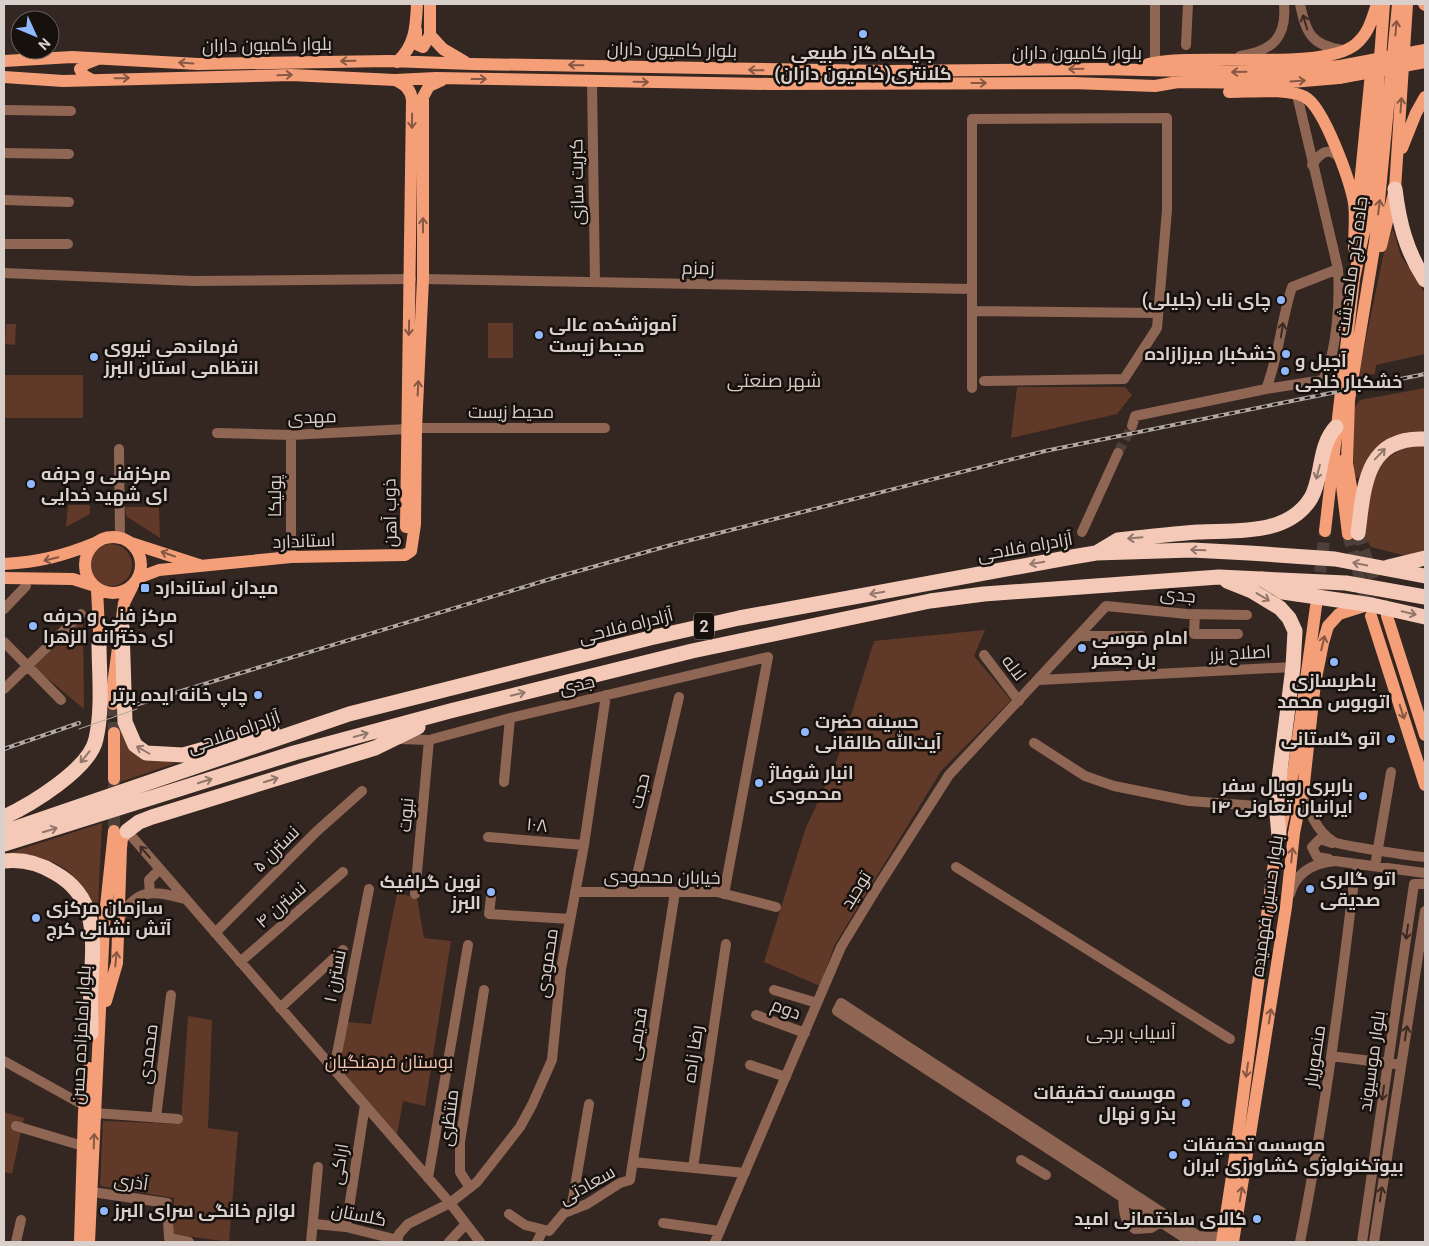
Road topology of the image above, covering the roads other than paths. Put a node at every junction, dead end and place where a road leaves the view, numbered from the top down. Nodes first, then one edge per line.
1 (417, 4) edge
2 (430, 4) edge
3 (1155, 4) edge
4 (1188, 4) edge
5 (1284, 4) edge
6 (1300, 4) edge
7 (1377, 4) edge
8 (1384, 4) edge
9 (1398, 4) edge
10 (1407, 4) edge
11 (416, 30) junction
12 (430, 36) junction
13 (1186, 45) dead end
14 (1425, 50) edge
15 (1346, 51) junction
16 (60, 58) edge
17 (98, 59) junction
18 (1214, 59) junction
19 (28, 60) edge
20 (56, 60) edge
21 (4, 61) edge
22 (397, 62) junction
23 (1155, 62) junction
24 (1425, 62) edge
25 (472, 64) junction
26 (557, 65) junction
27 (1118, 69) junction
28 (1340, 72) junction
29 (4, 78) edge
30 (447, 78) junction
31 (41, 79) junction
32 (92, 80) junction
33 (395, 80) junction
34 (555, 80) junction
35 (592, 81) junction
36 (1155, 86) junction
37 (1297, 94) junction
38 (1425, 98) edge
39 (4, 110) edge
40 (71, 111) dead end
41 (4, 153) edge
42 (69, 154) dead end
43 (1340, 158) junction
44 (1312, 165) junction
45 (1397, 165) junction
46 (1395, 189) junction
47 (4, 200) edge
48 (69, 202) dead end
49 (1355, 226) junction
50 (4, 244) edge
51 (68, 244) dead end
52 (1338, 269) junction
53 (4, 273) edge
54 (417, 279) junction
55 (1354, 279) junction
56 (1425, 280) edge
57 (595, 282) junction
58 (972, 289) junction
59 (972, 311) junction
60 (1364, 312) junction
61 (1158, 313) junction
62 (984, 381) dead end
63 (972, 388) dead end
64 (1266, 389) junction
65 (1132, 426) tunnel mouth
66 (1336, 427) junction
67 (605, 428) dead end
68 (411, 429) junction
69 (217, 433) dead end
70 (291, 434) junction
71 (1425, 439) edge
72 (120, 449) dead end
73 (1118, 453) tunnel mouth
74 (1325, 531) tunnel mouth
75 (1082, 532) dead end
76 (1353, 533) junction
77 (125, 540) junction
78 (96, 543) junction
79 (1096, 553) junction
80 (405, 555) joint
81 (291, 557) junction
82 (1425, 558) edge
83 (4, 564) edge
84 (204, 567) junction
85 (1381, 568) junction
86 (1425, 576) edge
87 (1219, 577) junction
88 (4, 578) edge
89 (1261, 578) junction
90 (135, 582) junction
91 (26, 586) dead end
92 (95, 587) junction
93 (1425, 597) edge
94 (1106, 606) joint
95 (1316, 606) tunnel mouth
96 (4, 609) edge
97 (1371, 610) junction
98 (81, 614) dead end
99 (1195, 614) junction
100 (1247, 615) dead end
101 (1387, 616) tunnel mouth
102 (1425, 617) edge
103 (122, 627) junction
104 (1238, 634) dead end
105 (1079, 636) junction
106 (1141, 636) dead end
107 (4, 642) edge
108 (99, 642) junction
109 (984, 654) dead end
110 (27, 665) junction
111 (1293, 667) junction
112 (1039, 680) junction
113 (4, 689) edge
114 (606, 695) junction
115 (679, 697) dead end
116 (61, 700) dead end
117 (1018, 701) junction
118 (450, 711) junction
119 (510, 718) junction
120 (308, 727) junction
121 (110, 734) tunnel mouth
122 (1425, 735) edge
123 (394, 739) junction
124 (429, 740) junction
125 (1034, 742) dead end
126 (1391, 772) dead end
127 (111, 779) tunnel mouth
128 (504, 782) dead end
129 (1304, 783) junction
130 (1425, 785) edge
131 (362, 791) dead end
132 (1257, 806) dead end
133 (4, 817) edge
134 (116, 831) junction
135 (4, 832) edge
136 (1279, 836) junction
137 (488, 837) dead end
138 (4, 844) edge
139 (1336, 844) junction
140 (584, 845) junction
141 (1377, 850) junction
142 (1425, 857) edge
143 (4, 861) edge
144 (1335, 861) junction
145 (1374, 866) junction
146 (956, 867) dead end
147 (160, 869) junction
148 (343, 872) dead end
149 (1425, 873) edge
150 (1355, 874) dead end
151 (1425, 884) edge
152 (369, 889) dead end
153 (576, 892) junction
154 (633, 892) junction
155 (675, 892) junction
156 (150, 893) junction
157 (415, 894) dead end
158 (724, 894) junction
159 (491, 897) dead end
160 (186, 899) junction
161 (776, 907) dead end
162 (1286, 907) junction
163 (1425, 911) edge
164 (119, 919) junction
165 (570, 919) junction
166 (215, 933) junction
167 (726, 944) dead end
168 (468, 945) dead end
169 (343, 950) dead end
170 (240, 962) junction
171 (484, 990) dead end
172 (774, 990) dead end
173 (171, 995) dead end
174 (817, 1003) junction
175 (280, 1008) junction
176 (756, 1015) dead end
177 (95, 1028) junction
178 (804, 1033) junction
179 (1230, 1039) dead end
180 (1250, 1043) junction
181 (1265, 1045) junction
182 (1331, 1056) junction
183 (4, 1061) edge
184 (1388, 1064) junction
185 (750, 1065) dead end
186 (1401, 1065) junction
187 (334, 1069) junction
188 (786, 1077) junction
189 (589, 1104) dead end
190 (365, 1105) junction
191 (90, 1109) junction
192 (156, 1118) junction
193 (178, 1119) dead end
194 (16, 1126) dead end
195 (83, 1146) junction
196 (1021, 1160) dead end
197 (633, 1162) junction
198 (318, 1167) dead end
199 (694, 1168) junction
200 (745, 1173) junction
201 (1046, 1175) dead end
202 (428, 1178) junction
203 (630, 1180) joint
204 (470, 1188) junction
205 (92, 1192) junction
206 (1123, 1197) junction
207 (450, 1203) junction
208 (571, 1210) junction
209 (509, 1214) dead end
210 (21, 1220) dead end
211 (1161, 1222) junction
212 (663, 1223) dead end
213 (314, 1224) junction
214 (466, 1224) junction
215 (346, 1227) junction
216 (543, 1230) junction
217 (720, 1231) junction
218 (1226, 1240) edge
219 (397, 1241) edge
220 (16, 1242) edge
221 (80, 1242) edge
222 (89, 1242) edge
223 (189, 1242) edge
224 (310, 1242) edge
225 (449, 1242) edge
226 (480, 1242) edge
227 (537, 1242) edge
228 (715, 1242) edge
229 (1191, 1242) edge
230 (1300, 1242) edge
231 (1362, 1242) edge
232 (1374, 1242) edge

1 - 11 main road
2 - 12 main road
3 - 23 street
4 - 13 street
5 - 18 street
15 -> 6 street
7 - 15 main road
7 - 49 main road
8 - 55 main road, جاده کرج ماهدشت
60 -> 9 main road, جاده کرج ماهدشت
45 -> 10 main road
11 - 12 main road
11 - 22 main road
12 - 25 main road
14 - 28 main road, bridge
15 - 18 main road
16 - 17 main road, بلوار کامیون داران
22 -> 17 main road, بلوار کامیون داران
17 - 32 main road
18 - 23 main road
19 - 21 main road, بلوار کامیون داران
20 - 31 main road
22 - 25 main road, بلوار کامیون داران
23 - 27 main road
24 - 28 main road, bridge
25 - 26 main road, بلوار کامیون داران
27 -> 26 main road, بلوار کامیون داران
26 - 34 main road
28 -> 27 main road, بلوار کامیون داران
36 -> 28 main road, بلوار کامیون داران
29 - 31 main road, بلوار کامیون داران
30 - 33 main road, بلوار کامیون داران
30 -> 34 main road, بلوار کامیون داران
54 -> 30 main road, ذوب آهن
31 - 32 main road, بلوار کامیون داران
32 -> 33 main road, بلوار کامیون داران
33 -> 54 main road, ذوب آهن
34 - 35 main road, بلوار کامیون داران
35 -> 36 main road, بلوار کامیون داران
35 - 57 street, کبریت سازی
36 - 37 main road
37 - 43 main road
37 - 44 street
38 - 45 main road
39 - 40 street
41 - 42 street
43 - 44 street
43 - 49 main road
44 - 52 street
45 - 46 main road
46 - 56 highway
46 - 60 main road
47 - 48 street
49 - 55 main road
50 - 51 street
64 -> 52 street
52 - 64 street
53 - 54 street, زمزم
54 - 57 street, زمزم
54 - 68 main road, ذوب آهن
55 - 66 main road, جاده کرج ماهدشت
57 - 58 street, زمزم
58 - 59 street
58 - 61 street
59 - 61 street
59 - 63 street
60 - 76 main road, جاده کرج ماهدشت
61 - 62 street
64 - 65 street
66 - 74 main road
66 - 76 main road
66 -> 79 highway
67 - 68 street, محیط زیست
68 - 70 street, مهدی
68 - 80 main road, ذوب آهن
69 - 70 street, مهدی
70 - 81 street, پولیکا
76 -> 71 highway
72 - 77 street
73 - 75 street
77 - 78 main road
84 -> 77 main road, استاندارد
77 - 90 main road
78 -> 83 main road
78 - 92 main road
85 -> 79 highway, آزادراه فلاحی / 2
79 -> 120 highway, آزادراه فلاحی / 2
80 - 81 main road, استاندارد
81 - 84 main road, استاندارد
82 - 85 highway
84 - 90 main road, استاندارد
85 - 86 highway, آزادراه فلاحی / 2
87 - 89 highway, آزادراه فلاحی / 2
87 -> 111 highway
118 -> 87 highway, آزادراه فلاحی / 2
88 - 92 main road
89 - 93 highway, آزادراه فلاحی / 2
89 - 97 highway
90 - 92 main road
90 - 103 main road
91 - 96 street
92 - 108 main road
94 - 99 street, جدی
94 - 105 street, توحید
95 - 136 main road, بلوار حسین فهمیده
97 -> 102 highway
129 -> 97 main road, بلوار حسین فهمیده
97 -> 130 main road
98 - 110 street
99 - 100 street, جدی
99 - 104 street
101 - 122 main road
103 - 108 main road
120 -> 103 highway
105 - 106 street
105 - 112 street, توحید
107 - 110 street
108 -> 133 highway
109 - 117 street, لاله
110 - 113 street
110 - 116 street
111 - 112 street, اصلاح بزر
111 - 136 highway
112 - 117 street, توحید
114 - 119 street, جدی
114 - 140 street, محمودی
114 - 158 street, جدی
115 - 154 street, حجت
117 - 174 street, توحید
118 - 123 highway
138 -> 118 highway, آزادراه فلاحی / 2
119 - 124 street, جدی
119 - 128 street
120 - 135 highway, آزادراه فلاحی / 2
121 - 127 main road
123 - 124 street, جدی
134 -> 123 highway
124 - 157 street, نبوت
125 - 132 street
126 - 141 street
129 - 139 street
162 -> 129 main road, بلوار حسین فهمیده
131 - 166 street, نسترن ۵
147 -> 134 street
134 - 164 main road
134 - 177 main road, بلوار امامزاده حسن
136 - 180 main road, بلوار حسین فهمیده
137 - 140 street, ۱۰۸
139 - 141 street
139 - 144 street
140 - 153 street, محمودی
141 - 142 street
141 - 145 street
143 - 177 highway
144 - 145 street
144 - 162 street
145 - 149 street
146 - 179 street
147 - 156 street
147 - 160 street
148 - 170 street, نسترن ۴
150 - 182 street, منصوریار
151 -> 184 street, بلوار موسیوند
152 - 187 street, نسترن ۱
153 - 154 street, خیابان محمودی
153 - 165 street, محمودی
154 - 155 street, خیابان محمودی
155 - 158 street, خیابان محمودی
155 - 197 street, قدیمی
156 - 160 street
156 - 164 street
158 - 161 street, خیابان محمودی
159 - 165 street
160 - 166 street
181 -> 162 main road, بلوار حسین فهمیده
186 -> 163 street, بلوار موسیوند
177 -> 164 main road
165 - 204 street, محمودی
166 - 170 street
167 - 199 street, رضا زاده
168 - 202 street
169 - 175 street
170 - 175 street
171 - 204 street, منتظری
172 - 174 street
173 - 192 street, محمدی
174 - 178 street, توحید
175 - 187 street
176 - 178 street, دوم
177 - 191 main road, بلوار امامزاده حسن
178 - 188 street, توحید
180 - 181 main road
180 -> 218 main road, بلوار حسین فهمیده
218 -> 181 main road, بلوار حسین فهمیده
182 - 184 street
182 - 230 street, منصوریار
183 - 191 street
184 - 186 street
184 -> 231 street, بلوار موسیوند
185 - 188 street
232 -> 186 street, بلوار موسیوند
187 - 190 street
188 - 200 street, توحید
189 - 208 street
190 - 202 street
190 - 215 street, اراکی
191 - 192 street
191 - 195 main road, بلوار امامزاده حسن
205 -> 191 main road, بلوار امامزاده حسن
192 - 193 street
194 - 195 street
195 - 221 main road, بلوار امامزاده حسن
196 - 201 street
197 - 199 street, سعادتی
197 - 203 street, قدیمی
198 - 213 street
199 - 200 street, سعادتی
200 - 217 street, توحید
202 - 207 street
203 - 208 street, سعادتی
204 - 207 street, محمودی
205 - 222 main road, بلوار امامزاده حسن
205 - 223 street, آذری
206 - 211 street
206 - 211 street
206 - 218 street
207 - 214 street
207 - 219 street, محمودی
208 - 216 street, سعادتی
209 - 216 street
210 - 220 street
211 - 229 street
212 - 217 street
213 - 215 street, گلستان
213 - 224 street
214 - 225 street
214 - 226 street
215 - 219 street, گلستان
216 - 227 street
217 - 228 street, توحید

